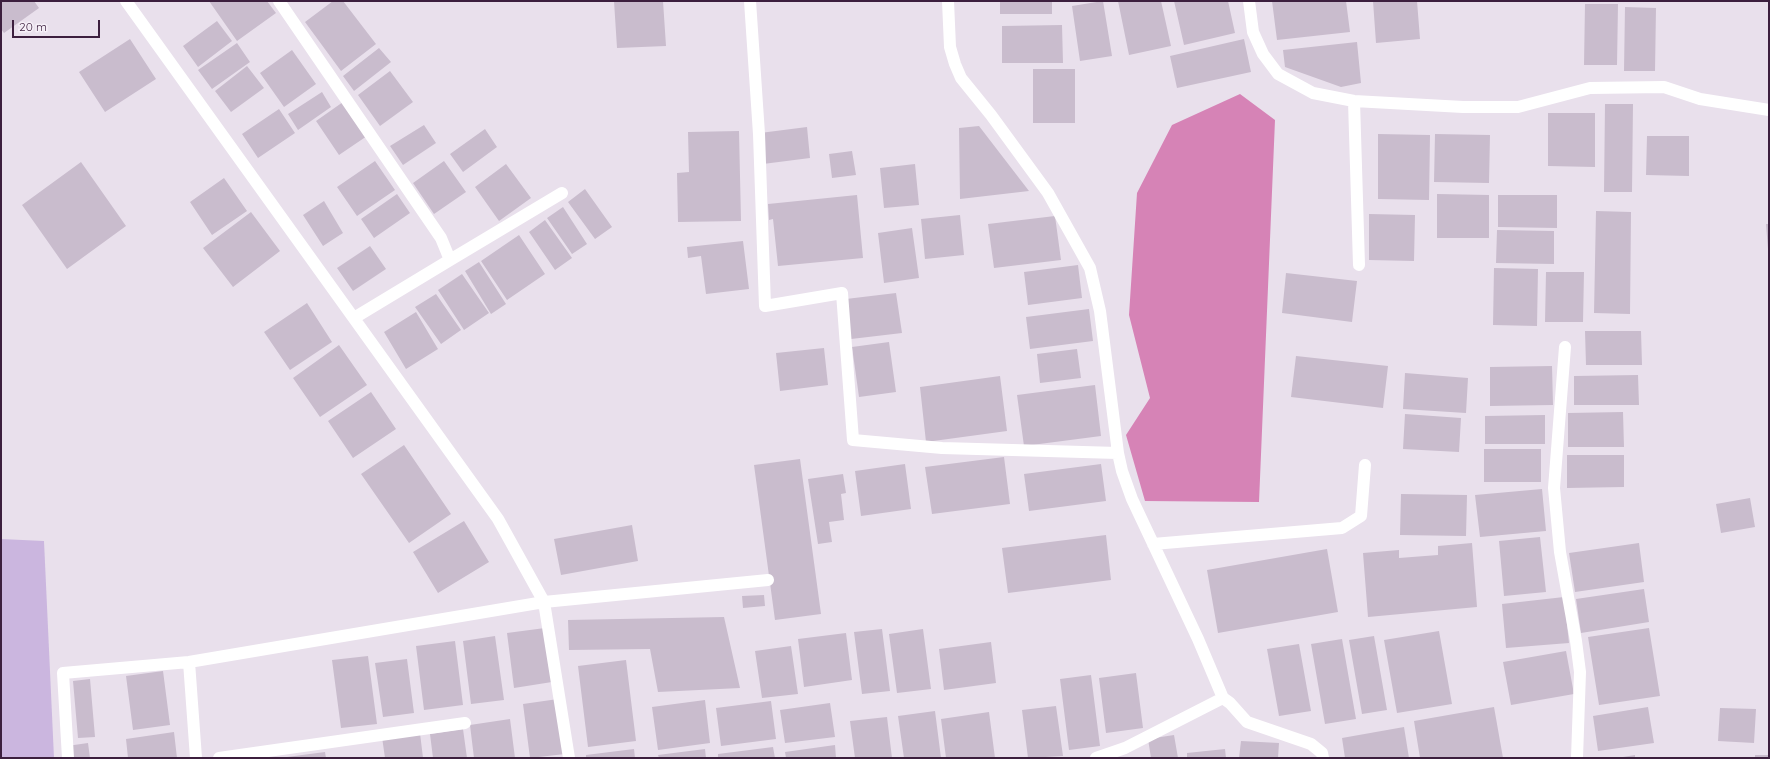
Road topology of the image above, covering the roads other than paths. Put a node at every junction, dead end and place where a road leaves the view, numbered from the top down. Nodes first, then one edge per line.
1 (279, 1) edge
2 (750, 1) edge
3 (948, 1) edge
4 (1249, 1) edge
5 (130, 2) edge
6 (1354, 101) junction
7 (1769, 110) edge
8 (562, 193) dead end
9 (450, 260) junction
10 (1360, 265) dead end
11 (354, 318) junction
12 (1565, 346) dead end
13 (1118, 453) junction
14 (1364, 465) dead end
15 (1153, 544) junction
16 (768, 580) dead end
17 (544, 602) junction
18 (189, 662) junction
19 (1223, 698) junction
20 (466, 723) dead end
21 (68, 758) edge
22 (196, 758) edge
23 (219, 758) edge
24 (569, 758) edge
25 (1096, 758) edge
26 (1323, 758) edge
27 (1577, 758) edge

1 - 9 street
2 - 13 street
3 - 13 street
4 - 6 street
5 - 11 street
6 - 7 street
6 - 10 street
8 - 9 street
9 - 11 street
11 - 17 street
12 - 27 street
13 - 15 street
14 - 15 street
15 - 19 street
16 - 17 street
17 - 18 street
17 - 24 street
18 - 21 street
18 - 22 street
19 - 25 street
19 - 26 street
20 - 23 street

